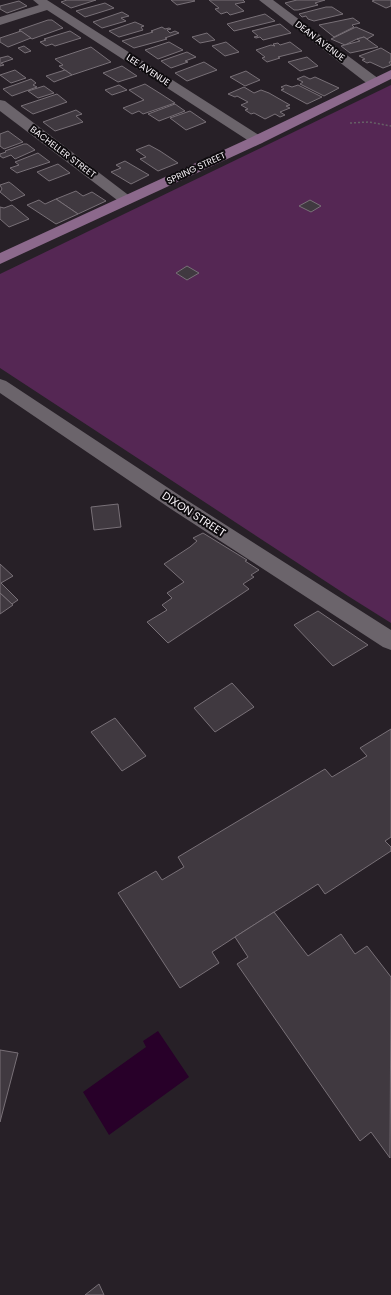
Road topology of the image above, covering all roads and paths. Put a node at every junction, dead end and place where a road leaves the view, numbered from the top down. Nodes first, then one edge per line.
1 (265, 0) edge
2 (44, 3) edge
3 (0, 21) edge
4 (391, 74) edge
5 (374, 82) junction
6 (0, 104) edge
7 (350, 123) dead end
8 (391, 126) edge
9 (257, 140) junction
10 (126, 200) junction
11 (0, 259) edge
12 (0, 385) edge
13 (391, 641) edge

1 - 5 street, DEAN AVENUE
2 - 3 street
2 - 9 street, LEE AVENUE
4 - 5 main road, SPRING STREET
5 - 9 main road, SPRING STREET
6 - 10 street, BACHELLER STREET
7 - 8 path
9 - 10 main road, SPRING STREET
10 - 11 main road, SPRING STREET
12 - 13 street, DIXON STREET

